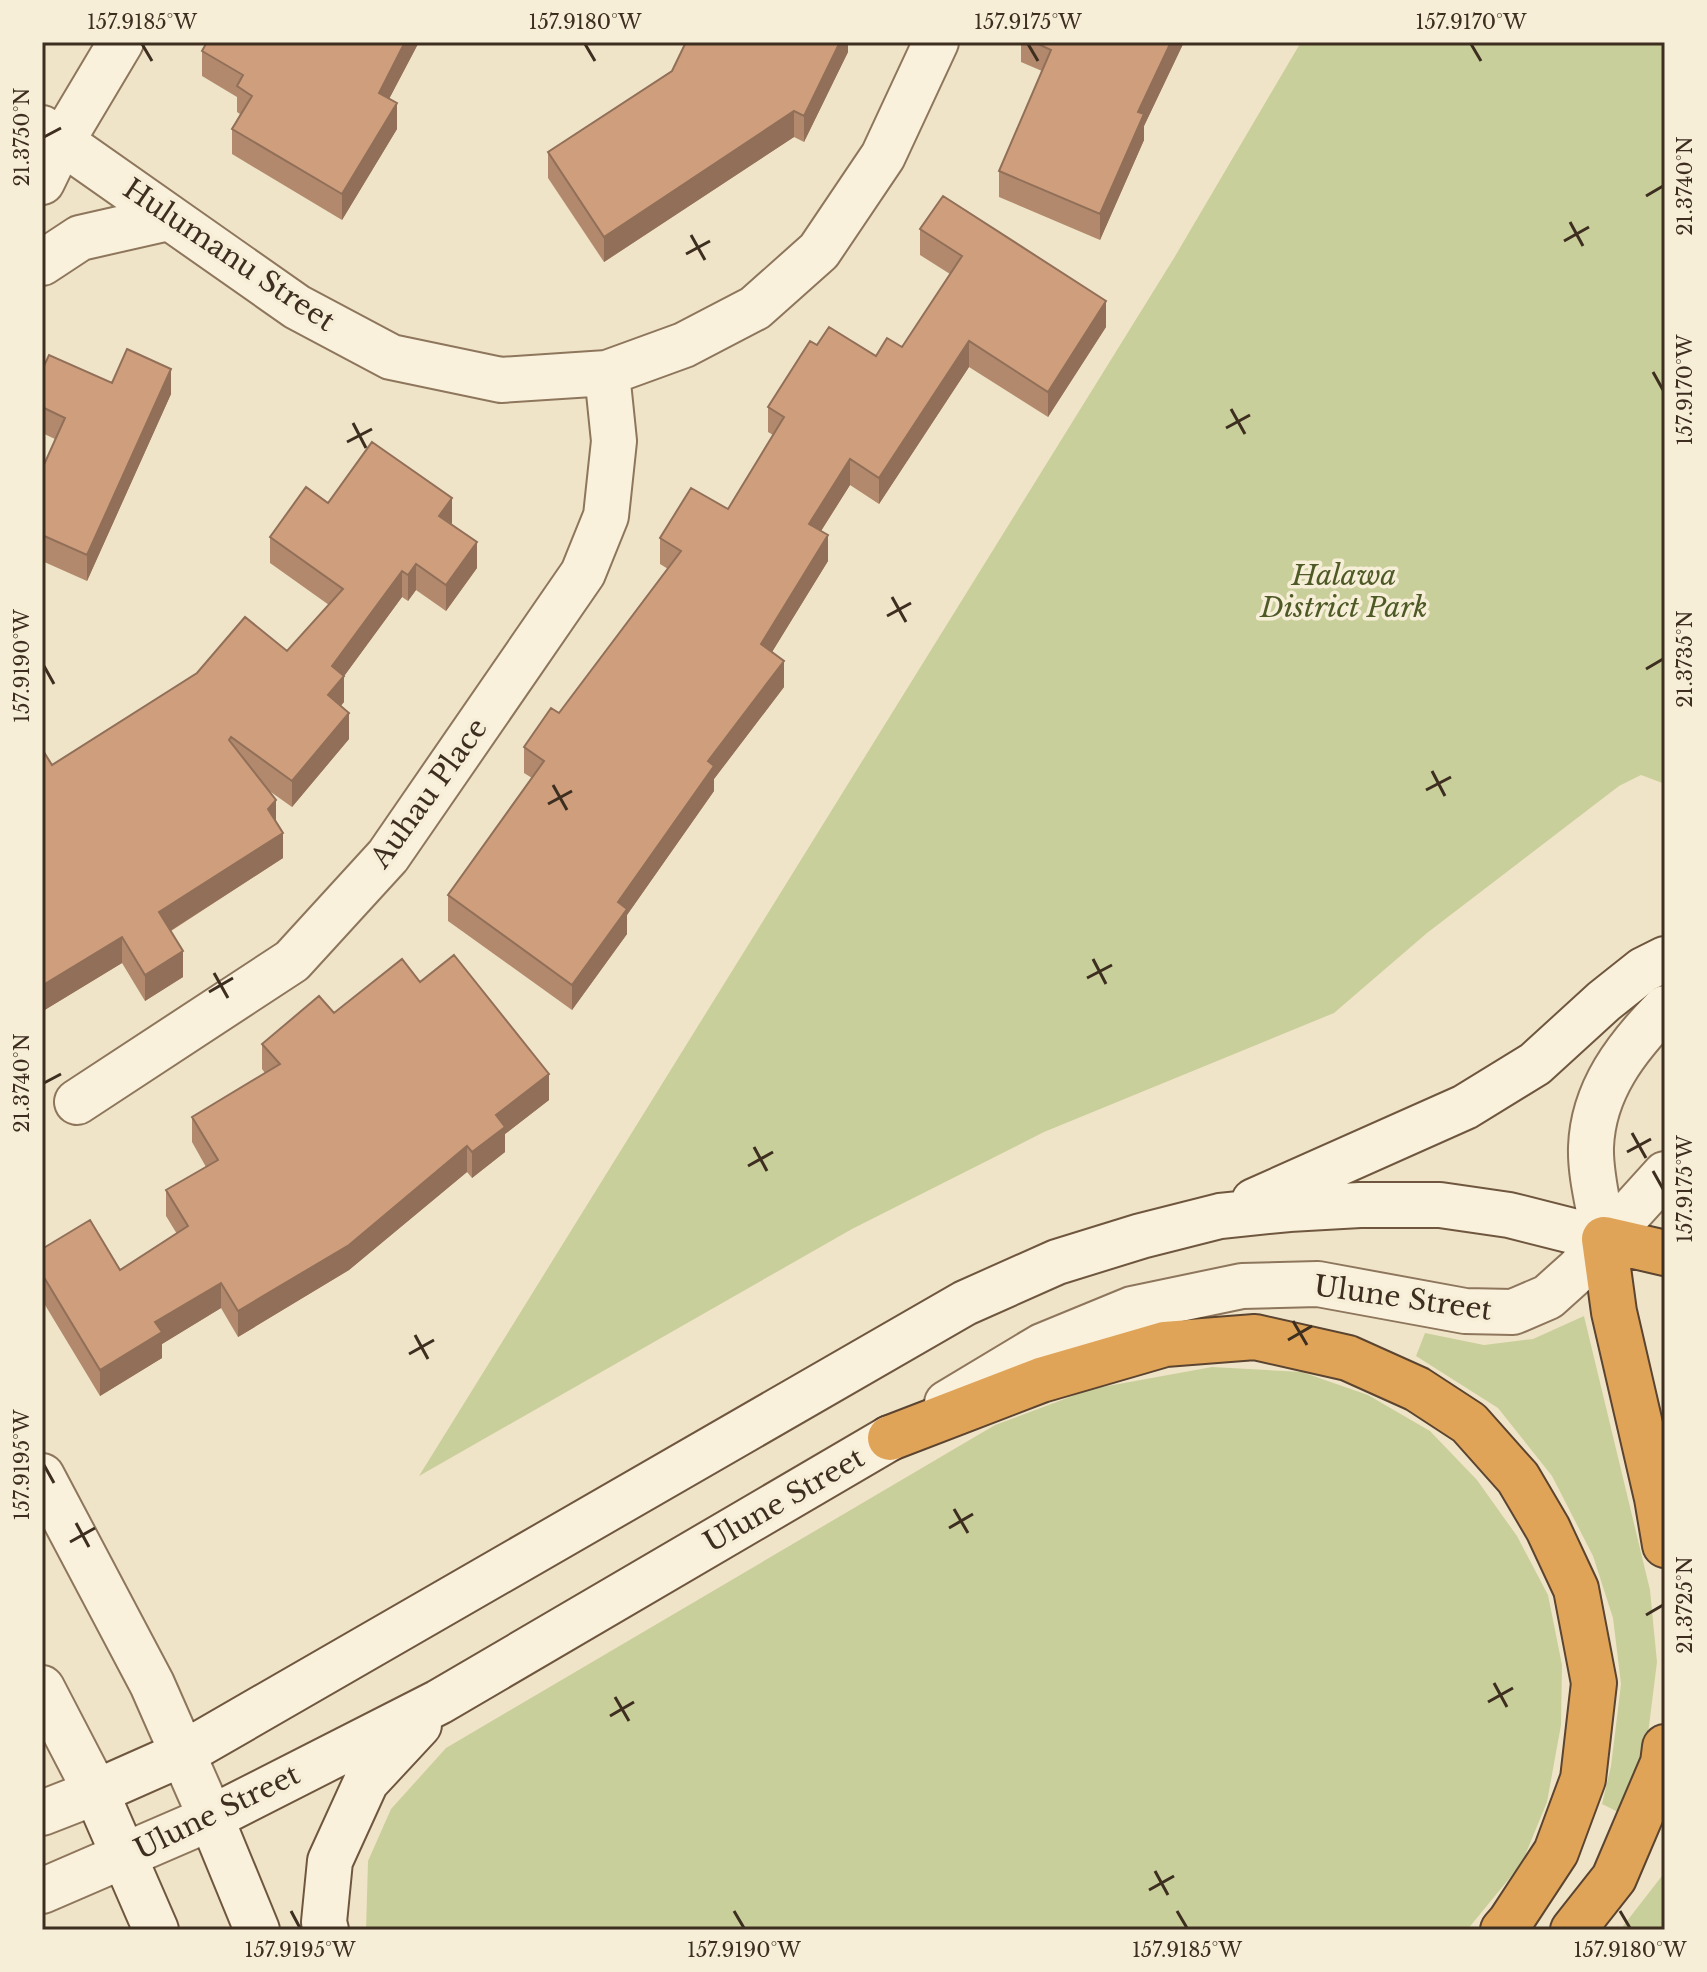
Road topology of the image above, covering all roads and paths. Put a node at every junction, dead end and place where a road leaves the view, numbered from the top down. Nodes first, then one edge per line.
1 (121, 42) edge
2 (936, 42) edge
3 (49, 145) edge
4 (42, 182) edge
5 (168, 218) junction
6 (42, 263) edge
7 (607, 373) junction
8 (1665, 959) edge
9 (1665, 1008) edge
10 (77, 1102) dead end
11 (1665, 1174) edge
12 (1220, 1216) junction
13 (1604, 1239) junction
14 (1665, 1253) edge
15 (890, 1438) junction
16 (42, 1476) edge
17 (1665, 1545) edge
18 (42, 1688) edge
19 (439, 1702) junction
20 (1665, 1747) edge
21 (184, 1753) junction
22 (96, 1792) junction
23 (42, 1813) edge
24 (211, 1818) junction
25 (125, 1857) junction
26 (42, 1891) edge
27 (156, 1930) edge
28 (257, 1930) edge
29 (326, 1930) edge
30 (1503, 1930) edge
31 (1573, 1930) edge

1 - 3 street
2 - 7 street, Hulumanu Street
3 - 4 street
3 - 5 street, Hulumanu Street
5 - 6 street
5 - 7 street, Hulumanu Street
7 - 10 street, Auhau Place
8 - 12 street
9 - 13 street
11 - 13 street, Ulune Street
12 - 13 street
12 - 21 street
13 - 14 highway
13 - 15 street, Ulune Street
13 - 17 highway
15 - 19 street, Ulune Street
15 - 30 highway
16 - 21 street
18 - 22 street
19 - 24 street, Ulune Street
19 - 29 street
20 - 31 highway
21 - 22 street
21 - 24 street
22 - 23 street
22 - 25 street
24 - 25 street, Ulune Street
24 - 28 street
25 - 26 street, Ulune Street
25 - 27 street

